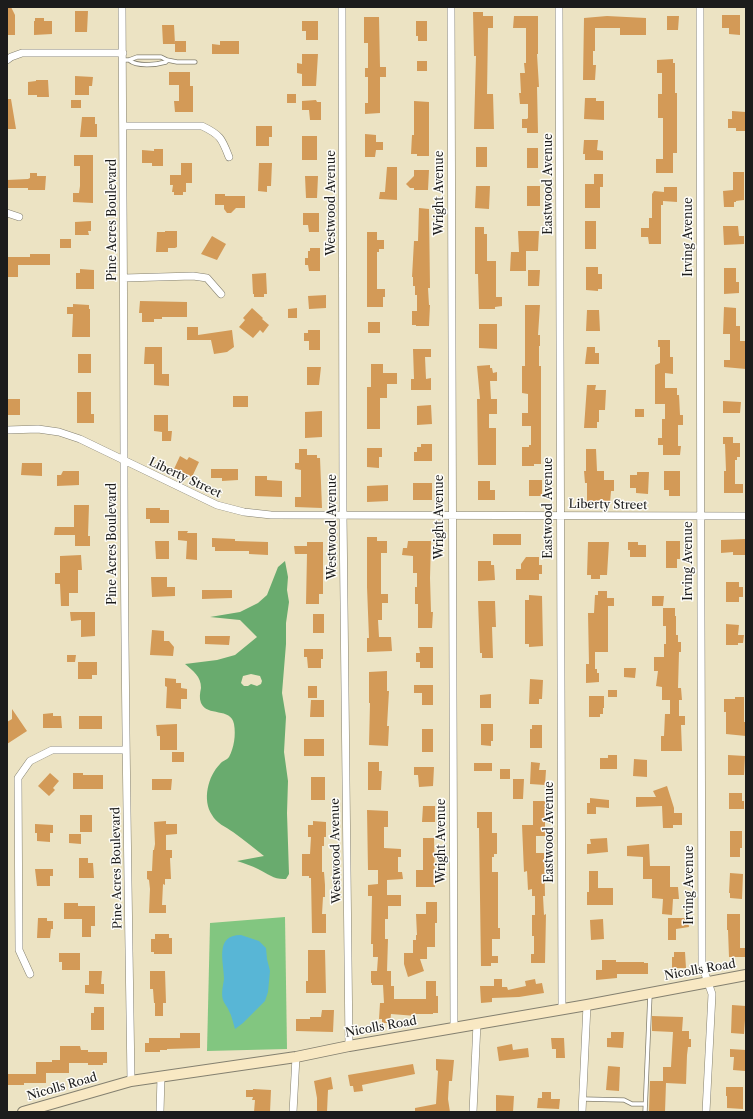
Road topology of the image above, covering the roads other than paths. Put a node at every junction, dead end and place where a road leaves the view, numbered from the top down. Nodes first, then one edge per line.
1 (122, 7) edge
2 (342, 7) edge
3 (451, 7) edge
4 (559, 7) edge
5 (700, 7) edge
6 (125, 58) junction
7 (7, 60) edge
8 (167, 60) junction
9 (195, 62) dead end
10 (124, 126) junction
11 (229, 157) dead end
12 (7, 213) edge
13 (18, 217) dead end
14 (124, 278) junction
15 (221, 294) dead end
16 (7, 430) edge
17 (124, 461) junction
18 (343, 514) junction
19 (451, 515) junction
20 (560, 515) junction
21 (746, 516) edge
22 (700, 517) junction
23 (126, 750) junction
24 (30, 974) dead end
25 (746, 975) edge
26 (707, 982) junction
27 (650, 993) junction
28 (587, 1005) junction
29 (562, 1009) junction
30 (477, 1023) junction
31 (454, 1028) junction
32 (349, 1046) junction
33 (296, 1057) junction
34 (161, 1077) junction
35 (131, 1081) junction
36 (583, 1099) junction
37 (645, 1104) junction
38 (34, 1111) edge
39 (23, 1112) edge
40 (160, 1112) edge
41 (293, 1112) edge
42 (473, 1112) edge
43 (582, 1112) edge
44 (645, 1112) edge
45 (706, 1112) edge

1 - 6 street, Pine Acres Boulevard
2 - 18 street, Westwood Avenue
3 - 19 street, Wright Avenue
4 - 20 street, Eastwood Avenue
5 - 22 street, Irving Avenue
6 - 7 street
6 - 8 lane
6 - 8 lane
6 - 10 street, Pine Acres Boulevard
8 - 9 lane
10 - 11 street
10 - 14 street, Pine Acres Boulevard
12 - 13 street
14 - 15 street
14 - 17 street, Pine Acres Boulevard
16 - 17 street, Liberty Street
17 - 18 street, Liberty Street
17 - 23 street, Pine Acres Boulevard
18 - 19 street, Liberty Street
18 - 32 street, Westwood Avenue
19 - 20 street, Liberty Street
19 - 31 street, Wright Avenue
20 - 22 street, Liberty Street
20 - 29 street, Eastwood Avenue
21 - 22 street, Liberty Street
22 - 26 street, Irving Avenue
23 - 24 street
23 - 35 street, Pine Acres Boulevard
25 - 26 street, Nicolls Road
26 - 27 street, Nicolls Road
26 - 45 street, Irving Avenue
27 - 28 street, Nicolls Road
27 - 37 lane
28 - 29 street, Nicolls Road
28 - 36 street
29 - 30 street, Nicolls Road
30 - 31 street, Nicolls Road
30 - 42 street
31 - 32 street, Nicolls Road
32 - 33 street, Nicolls Road
33 - 34 street, Nicolls Road
33 - 41 street
34 - 35 street, Nicolls Road
34 - 40 street
35 - 38 street, Nicolls Road
36 - 37 lane
36 - 43 street
37 - 44 lane
38 - 39 street, Nicolls Road

